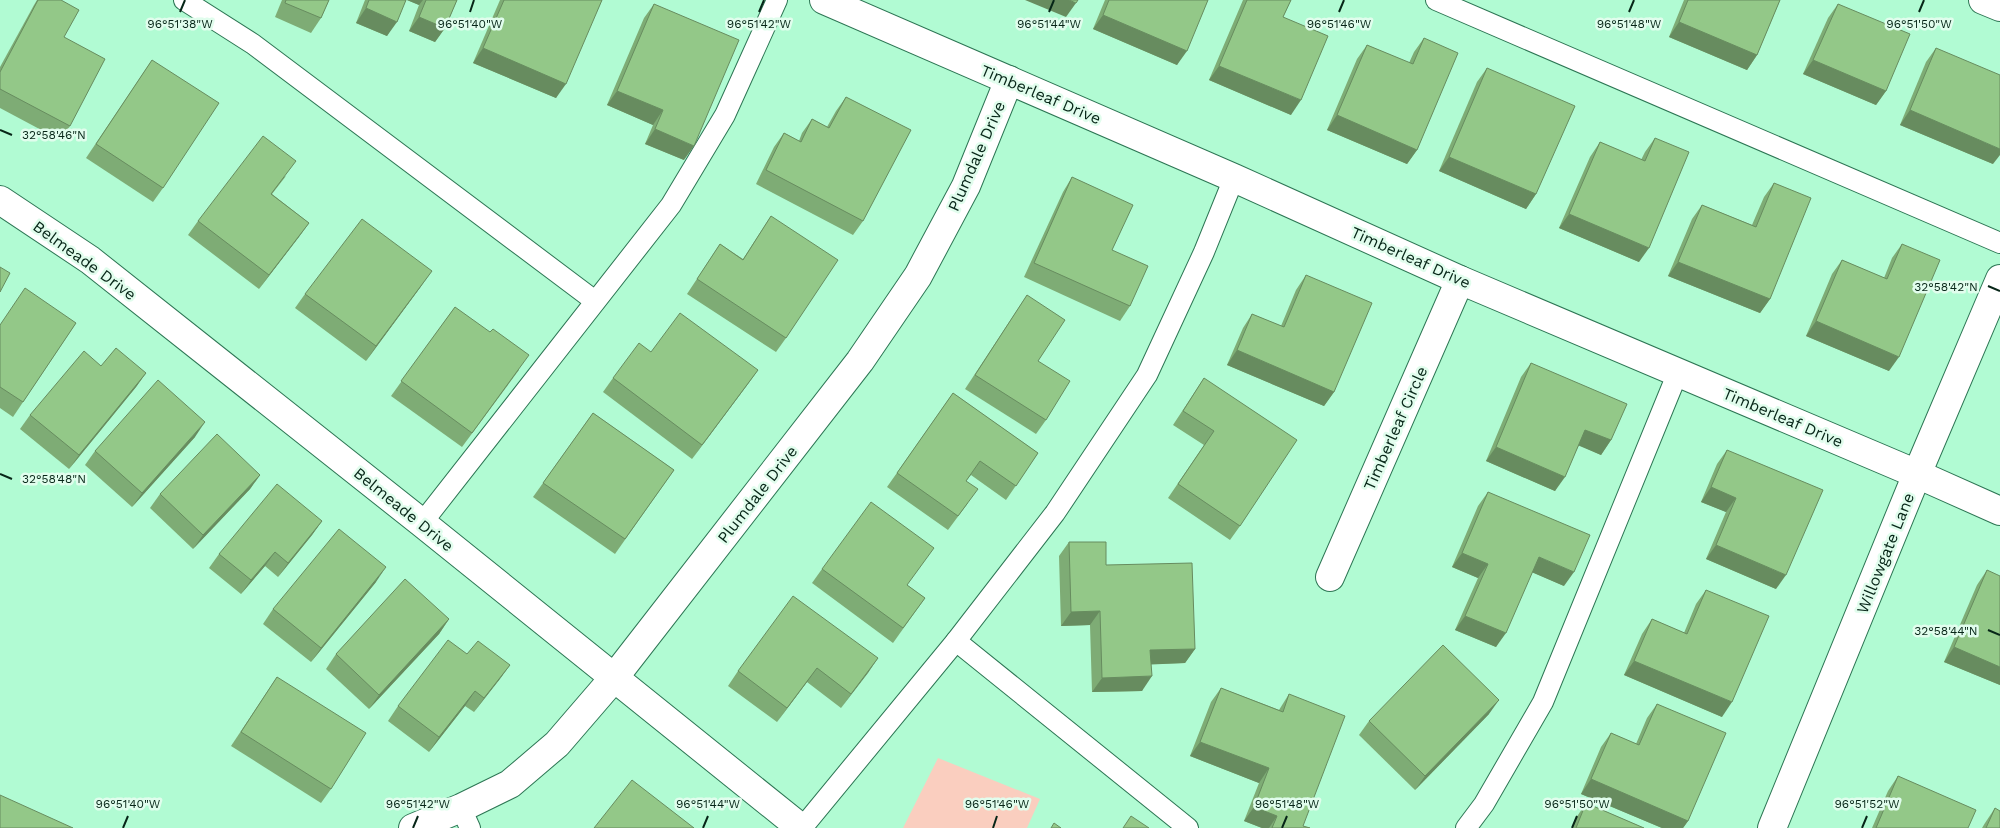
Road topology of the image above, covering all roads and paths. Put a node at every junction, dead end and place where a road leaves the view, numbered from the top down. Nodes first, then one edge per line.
1 (184, 0) edge
2 (777, 0) edge
3 (824, 0) edge
4 (1436, 0) edge
5 (1983, 0) edge
6 (2000, 8) edge
7 (1009, 80) junction
8 (1234, 178) junction
9 (0, 200) edge
10 (2000, 243) edge
11 (2000, 279) edge
12 (1460, 280) junction
13 (595, 301) junction
14 (1678, 372) junction
15 (1917, 474) junction
16 (2000, 511) edge
17 (422, 523) junction
18 (1330, 577) dead end
19 (956, 641) junction
20 (613, 679) junction
21 (466, 818) edge
22 (413, 828) edge
23 (801, 828) edge
24 (1188, 828) edge
25 (1466, 828) edge
26 (1772, 828) edge

1 - 13 lane
2 - 13 lane
3 - 7 street, Timberleaf Drive
4 - 10 lane
5 - 6 street
7 - 8 street, Timberleaf Drive
7 - 20 street, Plumdale Drive
8 - 12 street, Timberleaf Drive
8 - 19 lane
9 - 17 street, Belmeade Drive
11 - 15 street, Willowgate Lane
12 - 14 street, Timberleaf Drive
12 - 18 street, Timberleaf Circle
13 - 17 lane
14 - 15 street, Timberleaf Drive
14 - 25 lane
15 - 16 street, Timberleaf Drive
15 - 26 street, Willowgate Lane
17 - 20 street, Belmeade Drive
19 - 23 lane
19 - 24 lane
20 - 21 street, Plumdale Drive
20 - 23 street, Belmeade Drive
21 - 22 street, Plumdale Drive

